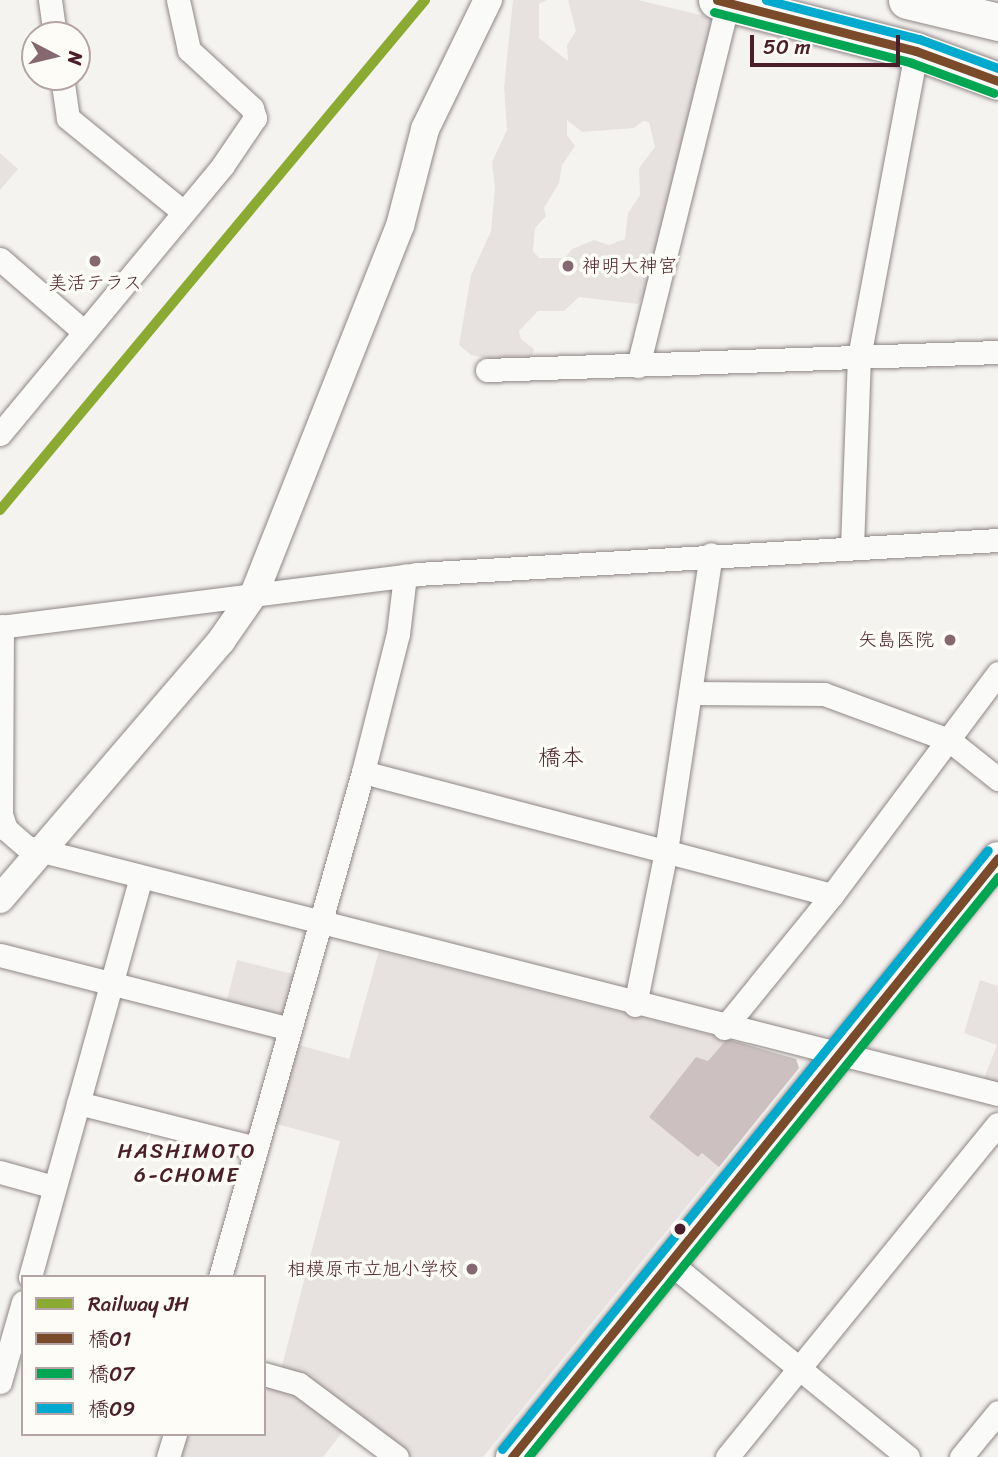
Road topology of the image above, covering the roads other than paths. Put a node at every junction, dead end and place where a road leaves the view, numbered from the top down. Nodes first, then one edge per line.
1 (50, 0) edge
2 (178, 0) edge
3 (488, 0) edge
4 (803, 0) edge
5 (907, 0) edge
6 (983, 0) edge
7 (722, 1) edge
8 (998, 4) edge
9 (53, 21) edge
10 (998, 22) edge
11 (916, 51) junction
12 (998, 52) edge
13 (998, 81) edge
14 (64, 91) edge
15 (183, 211) junction
16 (0, 259) edge
17 (83, 331) junction
18 (998, 352) edge
19 (859, 357) junction
20 (638, 366) junction
21 (487, 370) dead end
22 (0, 434) edge
23 (998, 540) edge
24 (852, 547) junction
25 (711, 554) junction
26 (405, 575) junction
27 (256, 592) junction
28 (1, 626) edge
29 (998, 673) edge
30 (691, 693) junction
31 (949, 740) junction
32 (363, 772) junction
33 (998, 779) edge
34 (666, 851) junction
35 (40, 852) junction
36 (998, 858) edge
37 (141, 877) junction
38 (832, 895) junction
39 (0, 899) edge
40 (320, 923) junction
41 (0, 955) edge
42 (111, 983) junction
43 (635, 1005) junction
44 (724, 1028) junction
45 (290, 1029) junction
46 (837, 1057) junction
47 (998, 1094) edge
48 (78, 1103) junction
49 (998, 1124) edge
50 (256, 1149) junction
51 (0, 1172) edge
52 (54, 1188) junction
53 (670, 1263) junction
54 (31, 1275) edge
55 (221, 1275) edge
56 (0, 1298) edge
57 (21, 1303) edge
58 (21, 1311) edge
59 (799, 1368) junction
60 (266, 1375) edge
61 (0, 1382) edge
62 (998, 1412) edge
63 (174, 1436) edge
64 (169, 1457) edge
65 (397, 1457) edge
66 (512, 1457) edge
67 (727, 1457) edge
68 (908, 1457) edge
69 (961, 1457) edge

1 - 9 street
2 - 15 street
3 - 27 street
4 - 12 highway
5 - 10 highway
6 - 8 highway
7 - 11 highway
7 - 20 street
11 - 13 highway
11 - 19 street
14 - 15 street
15 - 17 street
16 - 17 street
17 - 22 street
18 - 19 street
19 - 20 street
19 - 24 street
20 - 21 street
23 - 24 street
24 - 25 street
25 - 26 street
25 - 30 street
26 - 27 street
26 - 32 street
27 - 28 street
27 - 35 street
28 - 35 street
29 - 31 street
30 - 31 street
30 - 34 street
31 - 33 street
31 - 38 street
32 - 34 street
32 - 40 street
34 - 38 street
34 - 43 street
35 - 37 street
35 - 39 street
36 - 46 main road
37 - 40 street
37 - 42 street
38 - 44 street
40 - 43 street
40 - 45 street
41 - 42 street
42 - 45 street
42 - 48 street
43 - 44 street
44 - 46 street
45 - 50 street
46 - 47 street
46 - 53 main road
48 - 50 street
48 - 52 street
49 - 59 street
50 - 55 street
51 - 52 street
52 - 54 street
53 - 59 street
53 - 66 main road
56 - 57 street
58 - 61 street
59 - 67 street
59 - 68 street
60 - 65 street
62 - 69 street
63 - 64 street

